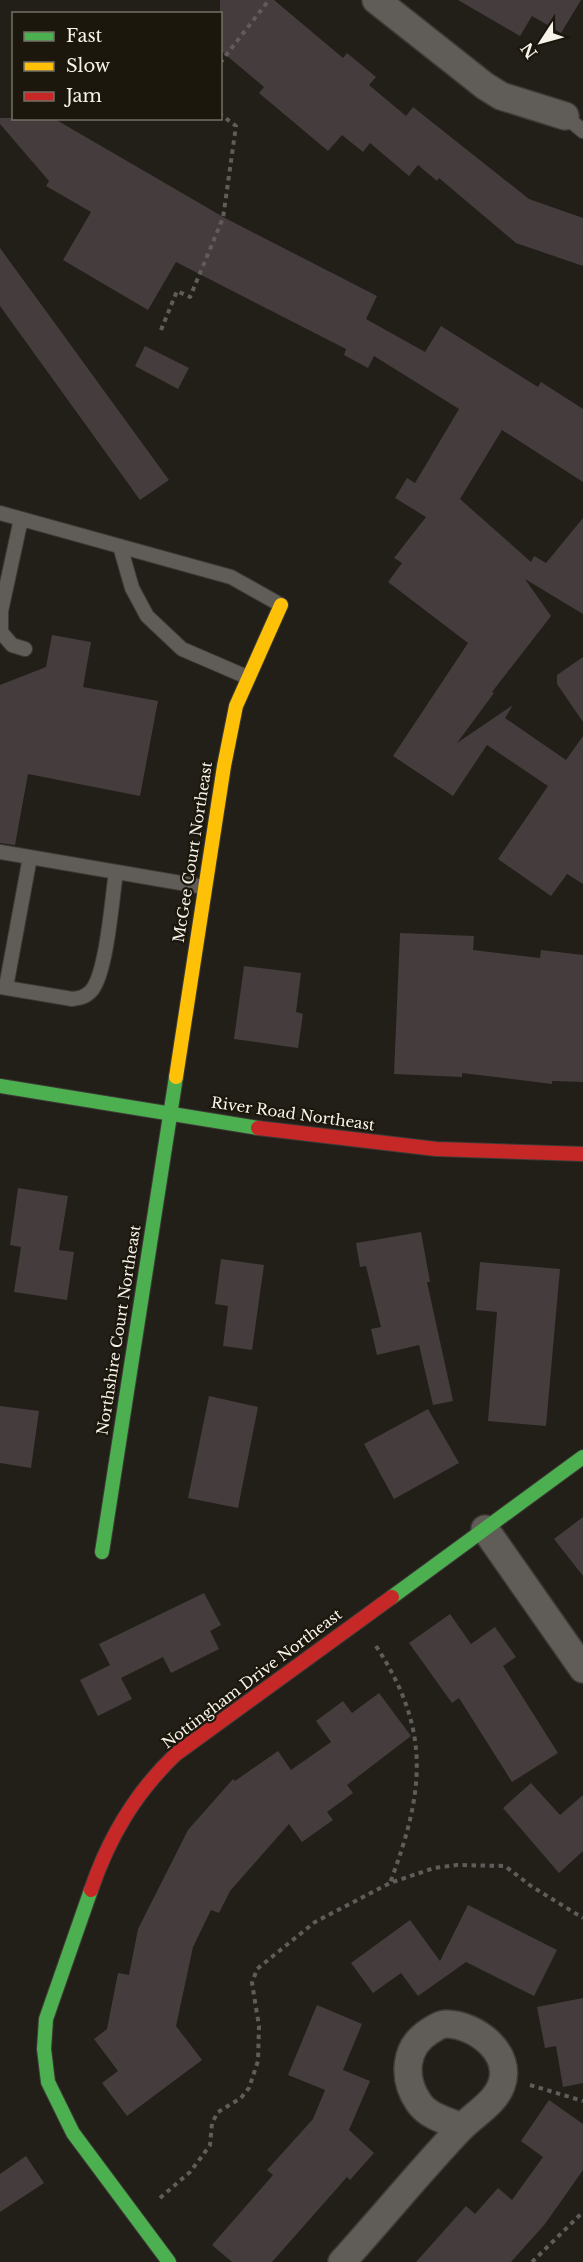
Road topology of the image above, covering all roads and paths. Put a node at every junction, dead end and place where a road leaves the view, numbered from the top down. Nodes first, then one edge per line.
1 (269, 0) edge
2 (376, 0) edge
3 (222, 60) edge
4 (222, 116) edge
5 (574, 123) edge
6 (161, 330) dead end
7 (0, 513) edge
8 (21, 519) junction
9 (120, 546) junction
10 (281, 605) joint
11 (26, 649) dead end
12 (247, 677) junction
13 (0, 852) edge
14 (30, 857) junction
15 (116, 872) junction
16 (204, 886) junction
17 (3, 987) edge
18 (0, 1086) edge
19 (168, 1113) junction
20 (583, 1154) edge
21 (583, 1457) edge
22 (485, 1529) junction
23 (102, 1552) dead end
24 (359, 1620) junction
25 (583, 1669) edge
26 (390, 1883) junction
27 (583, 1918) edge
28 (502, 2084) junction
29 (583, 2101) edge
30 (462, 2127) junction
31 (583, 2212) edge
32 (136, 2217) junction
33 (169, 2262) edge
34 (342, 2262) edge
35 (532, 2262) edge

1 - 3 path
2 - 5 street
4 - 6 path
7 - 8 lane
8 - 9 lane
8 - 11 lane
9 - 10 lane
9 - 12 lane
10 - 12 street, McGee Court Northeast
12 - 16 street, McGee Court Northeast
13 - 14 lane
14 - 15 lane
14 - 17 lane
15 - 16 lane
15 - 17 lane
16 - 19 street, McGee Court Northeast
18 - 19 street, River Road Northeast
19 - 20 street, River Road Northeast
19 - 23 street, Northshire Court Northeast
21 - 22 street, Nottingham Drive Northeast
22 - 24 street, Nottingham Drive Northeast
22 - 25 street
24 - 26 path
24 - 32 street, Nottingham Drive Northeast
26 - 27 path
26 - 32 path
28 - 29 path
28 - 30 street
28 - 30 street
30 - 34 street
31 - 35 path
32 - 33 street, Nottingham Drive Northeast

